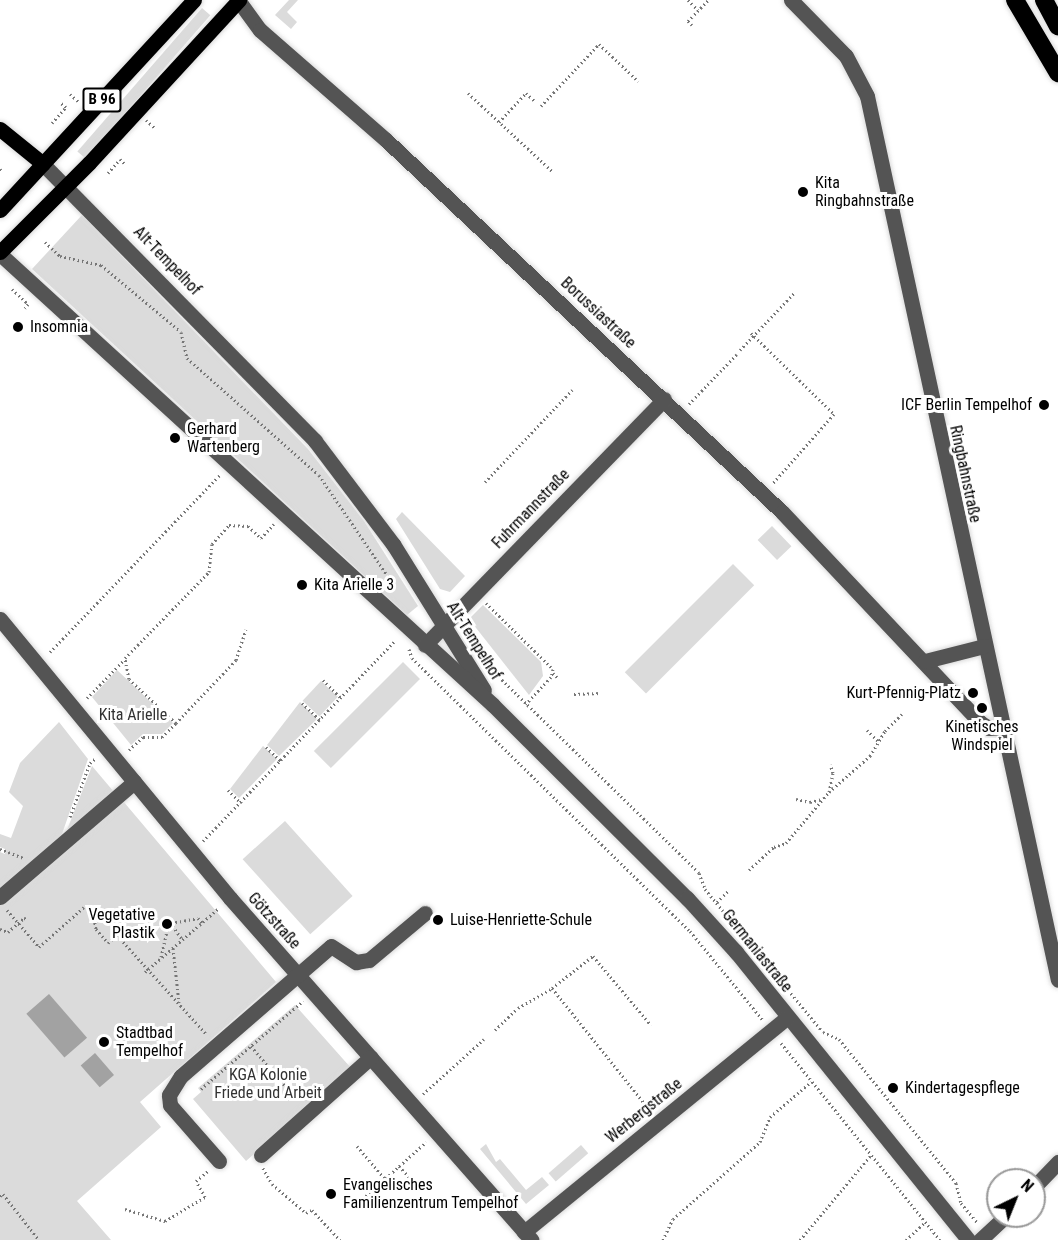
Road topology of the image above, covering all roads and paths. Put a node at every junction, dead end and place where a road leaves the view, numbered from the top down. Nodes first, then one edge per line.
1 (194, 0) edge
2 (239, 0) edge
3 (688, 0) edge
4 (708, 0) edge
5 (791, 0) edge
6 (1015, 0) edge
7 (1044, 0) edge
8 (698, 10) junction
9 (692, 25) dead end
10 (1058, 26) edge
11 (1058, 73) edge
12 (638, 81) dead end
13 (468, 93) dead end
14 (70, 94) dead end
15 (535, 101) dead end
16 (61, 103) dead end
17 (81, 104) dead end
18 (541, 106) dead end
19 (146, 120) dead end
20 (499, 122) junction
21 (52, 123) dead end
22 (0, 129) edge
23 (156, 129) dead end
24 (124, 163) dead end
25 (44, 164) junction
26 (108, 172) dead end
27 (553, 172) dead end
28 (65, 184) junction
29 (0, 210) edge
30 (45, 242) dead end
31 (0, 253) edge
32 (12, 289) dead end
33 (795, 292) dead end
34 (25, 308) dead end
35 (752, 335) junction
36 (740, 350) dead end
37 (737, 354) dead end
38 (572, 390) dead end
39 (664, 399) junction
40 (679, 414) junction
41 (220, 475) dead end
42 (486, 482) dead end
43 (763, 493) junction
44 (274, 524) dead end
45 (402, 578) dead end
46 (393, 584) junction
47 (388, 588) dead end
48 (482, 600) dead end
49 (0, 619) edge
50 (444, 626) junction
51 (246, 630) dead end
52 (395, 641) dead end
53 (407, 644) dead end
54 (425, 645) junction
55 (984, 646) junction
56 (50, 652) dead end
57 (125, 658) junction
58 (482, 658) dead end
59 (924, 661) junction
60 (553, 672) junction
61 (558, 678) dead end
62 (322, 680) dead end
63 (601, 693) dead end
64 (574, 694) dead end
65 (87, 698) dead end
66 (341, 698) junction
67 (302, 703) dead end
68 (526, 704) junction
69 (494, 705) junction
70 (902, 714) dead end
71 (320, 720) junction
72 (176, 723) junction
73 (1003, 727) junction
74 (867, 730) dead end
75 (879, 742) junction
76 (266, 747) dead end
77 (106, 748) junction
78 (129, 750) dead end
79 (281, 761) junction
80 (830, 764) dead end
81 (134, 782) junction
82 (228, 790) dead end
83 (829, 792) junction
84 (796, 799) dead end
85 (823, 799) junction
86 (241, 802) junction
87 (66, 841) junction
88 (203, 842) dead end
89 (0, 849) edge
90 (39, 864) junction
91 (749, 870) dead end
92 (728, 891) dead end
93 (230, 898) junction
94 (717, 902) junction
95 (3, 903) edge
96 (84, 907) dead end
97 (425, 913) dead end
98 (94, 918) dead end
99 (28, 919) dead end
100 (18, 923) junction
101 (202, 923) junction
102 (169, 925) junction
103 (0, 929) edge
104 (183, 939) junction
105 (173, 948) junction
106 (161, 958) junction
107 (147, 971) junction
108 (297, 974) junction
109 (1058, 980) edge
110 (552, 988) junction
111 (313, 992) junction
112 (179, 1004) junction
113 (788, 1017) junction
114 (765, 1023) dead end
115 (651, 1025) dead end
116 (495, 1030) dead end
117 (484, 1039) dead end
118 (779, 1040) dead end
119 (215, 1045) junction
120 (251, 1046) junction
121 (370, 1058) junction
122 (812, 1081) junction
123 (201, 1089) dead end
124 (423, 1094) dead end
125 (297, 1100) dead end
126 (650, 1109) dead end
127 (437, 1133) junction
128 (357, 1146) dead end
129 (261, 1155) joint
130 (871, 1155) junction
131 (219, 1161) joint
132 (1058, 1162) edge
133 (399, 1166) junction
134 (1046, 1174) edge
135 (385, 1179) junction
136 (421, 1190) dead end
137 (0, 1197) edge
138 (358, 1202) dead end
139 (125, 1209) dead end
140 (975, 1220) dead end
141 (925, 1222) junction
142 (993, 1228) edge
143 (527, 1236) edge
144 (337, 1239) edge
145 (39, 1240) edge
146 (663, 1240) edge
147 (800, 1240) edge
148 (906, 1240) edge
149 (940, 1240) edge
150 (968, 1240) edge
151 (980, 1240) edge

1 - 25 main road, B 96
2 - 28 main road, B 96
2 - 39 street, Borussiastraße
3 - 8 path
4 - 8 path
5 - 55 street, Ringbahnstraße
6 - 11 highway
7 - 10 highway
8 - 9 path
12 - 18 path
13 - 20 path
14 - 17 path
15 - 20 path
16 - 21 path
19 - 23 path
20 - 27 path
22 - 25 main road, Alt-Tempelhof
24 - 26 path
25 - 28 street, Alt-Tempelhof
25 - 29 main road, B 96
28 - 31 main road, B 96
28 - 50 street, Alt-Tempelhof
30 - 46 path
31 - 54 street, Alt-Tempelhof
32 - 34 path
33 - 35 path
35 - 36 path
35 - 43 path
37 - 40 path
38 - 42 path
39 - 40 street, Borussiastraße
39 - 50 street, Fuhrmannstraße
40 - 43 street, Borussiastraße
41 - 56 path
43 - 59 street, Borussiastraße
44 - 57 path
45 - 46 path
46 - 47 path
48 - 60 path
49 - 77 street, Götzstraße
50 - 54 street, Fuhrmannstraße
50 - 69 street, Alt-Tempelhof
51 - 72 path
52 - 66 path
53 - 114 path
54 - 69 street, Alt-Tempelhof
55 - 59 street
55 - 73 street, Ringbahnstraße
57 - 65 path
57 - 72 path
58 - 68 path
59 - 73 street, Borussiastraße
60 - 61 path
60 - 68 path
62 - 66 path
63 - 64 path
66 - 71 path
67 - 71 path
68 - 94 path
69 - 113 street, Germaniastraße
70 - 75 path
71 - 79 path
72 - 78 path
73 - 109 street, Ringbahnstraße
74 - 75 path
75 - 83 path
76 - 79 path
77 - 81 street, Götzstraße
77 - 87 path
79 - 86 path
80 - 83 path
81 - 87 street
81 - 93 street, Götzstraße
82 - 86 path
83 - 85 path
84 - 85 path
85 - 91 path
86 - 88 path
87 - 90 street
89 - 90 path
90 - 95 street
92 - 94 path
93 - 101 path
93 - 108 street, Götzstraße
94 - 140 path
95 - 100 path
96 - 100 path
97 - 108 street
98 - 107 path
99 - 100 path
100 - 103 path
101 - 102 path
101 - 104 path
102 - 104 path
102 - 106 path
104 - 105 path
105 - 106 path
105 - 112 path
106 - 107 path
107 - 112 path
108 - 111 street, Götzstraße
108 - 119 street
110 - 115 path
110 - 116 path
110 - 126 path
111 - 120 path
111 - 121 street, Götzstraße
112 - 119 path
113 - 143 street, Werbergstraße
113 - 150 street, Germaniastraße
117 - 124 path
118 - 122 path
119 - 131 street
120 - 123 path
120 - 125 path
121 - 127 street, Götzstraße
121 - 129 street
122 - 130 path
122 - 146 path
127 - 133 path
127 - 143 street, Götzstraße
128 - 135 path
129 - 144 path
130 - 141 path
130 - 147 path
131 - 139 path
132 - 134 street
133 - 135 path
133 - 136 path
135 - 138 path
137 - 145 path
141 - 148 path
141 - 149 path
142 - 151 street

